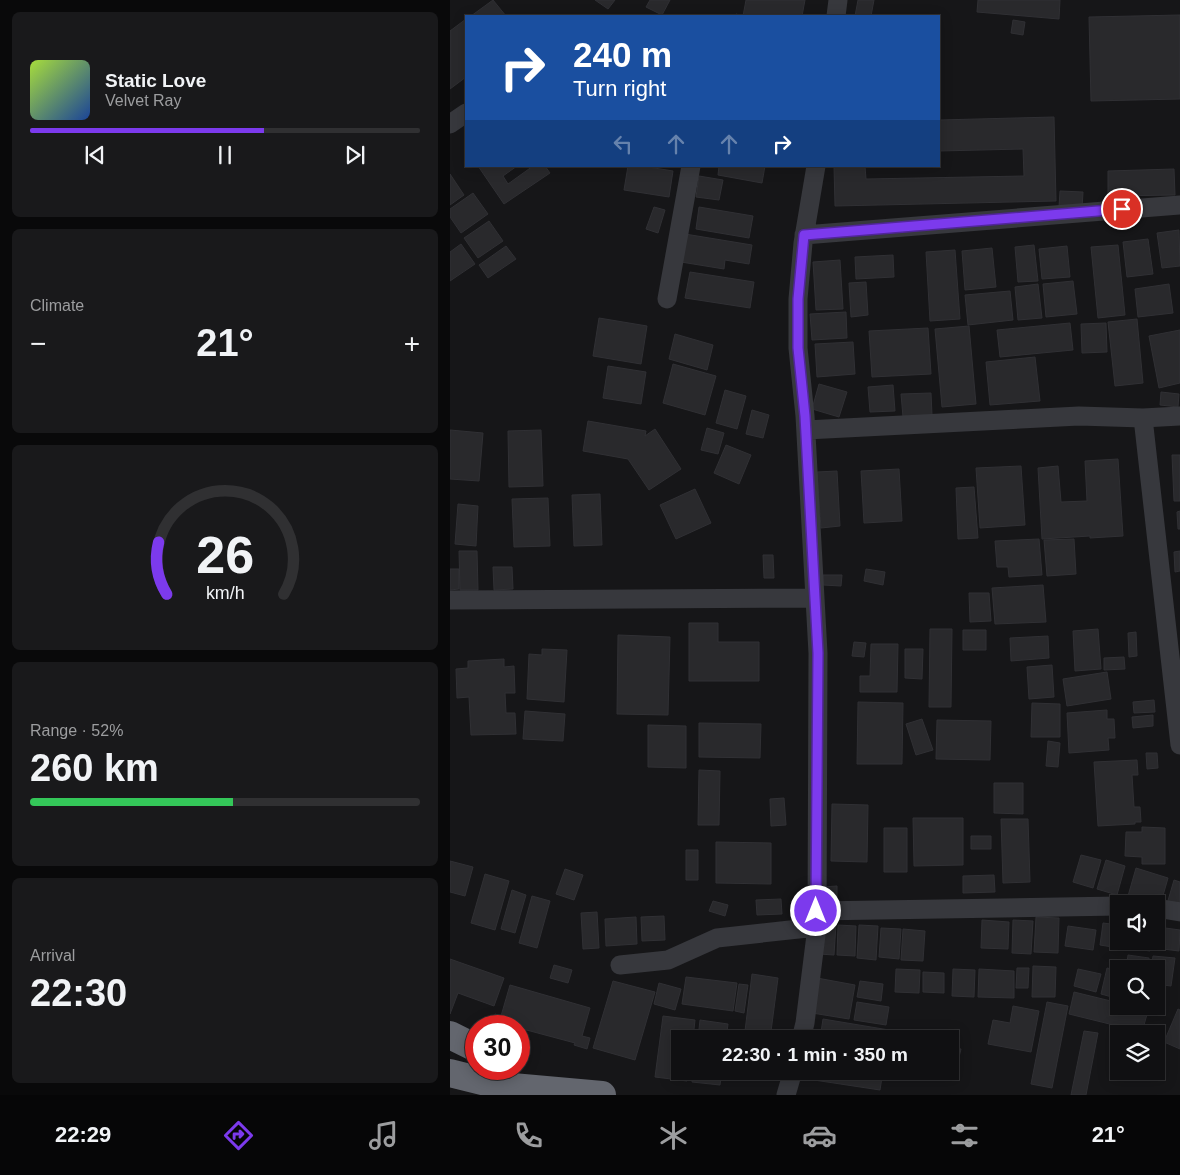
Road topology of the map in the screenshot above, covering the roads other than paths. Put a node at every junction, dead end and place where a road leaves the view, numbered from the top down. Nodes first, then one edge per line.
1 (838, 0) edge
2 (836, 15) edge
3 (465, 114) edge
4 (450, 124) edge
5 (691, 167) edge
6 (816, 167) edge
7 (1180, 205) edge
8 (804, 235) junction
9 (667, 298) dead end
10 (1180, 416) edge
11 (1144, 418) junction
12 (806, 430) junction
13 (815, 598) junction
14 (450, 600) edge
15 (1180, 745) edge
16 (1110, 906) edge
17 (1165, 910) edge
18 (1180, 912) edge
19 (816, 919) junction
20 (620, 965) dead end
21 (803, 1030) edge
22 (450, 1035) edge
23 (465, 1042) edge
24 (450, 1073) edge
25 (530, 1073) edge
26 (790, 1080) edge
27 (595, 1094) edge
28 (786, 1095) edge

1 - 2 street
3 - 4 street
5 - 9 street
6 - 8 street
7 - 8 street
8 - 12 street
10 - 11 street
11 - 12 street
11 - 15 street
12 - 13 street
13 - 14 street
13 - 19 street
16 - 19 street
17 - 18 street
19 - 20 street
19 - 21 street
22 - 23 highway
24 - 27 highway
25 - 27 highway
26 - 28 street

